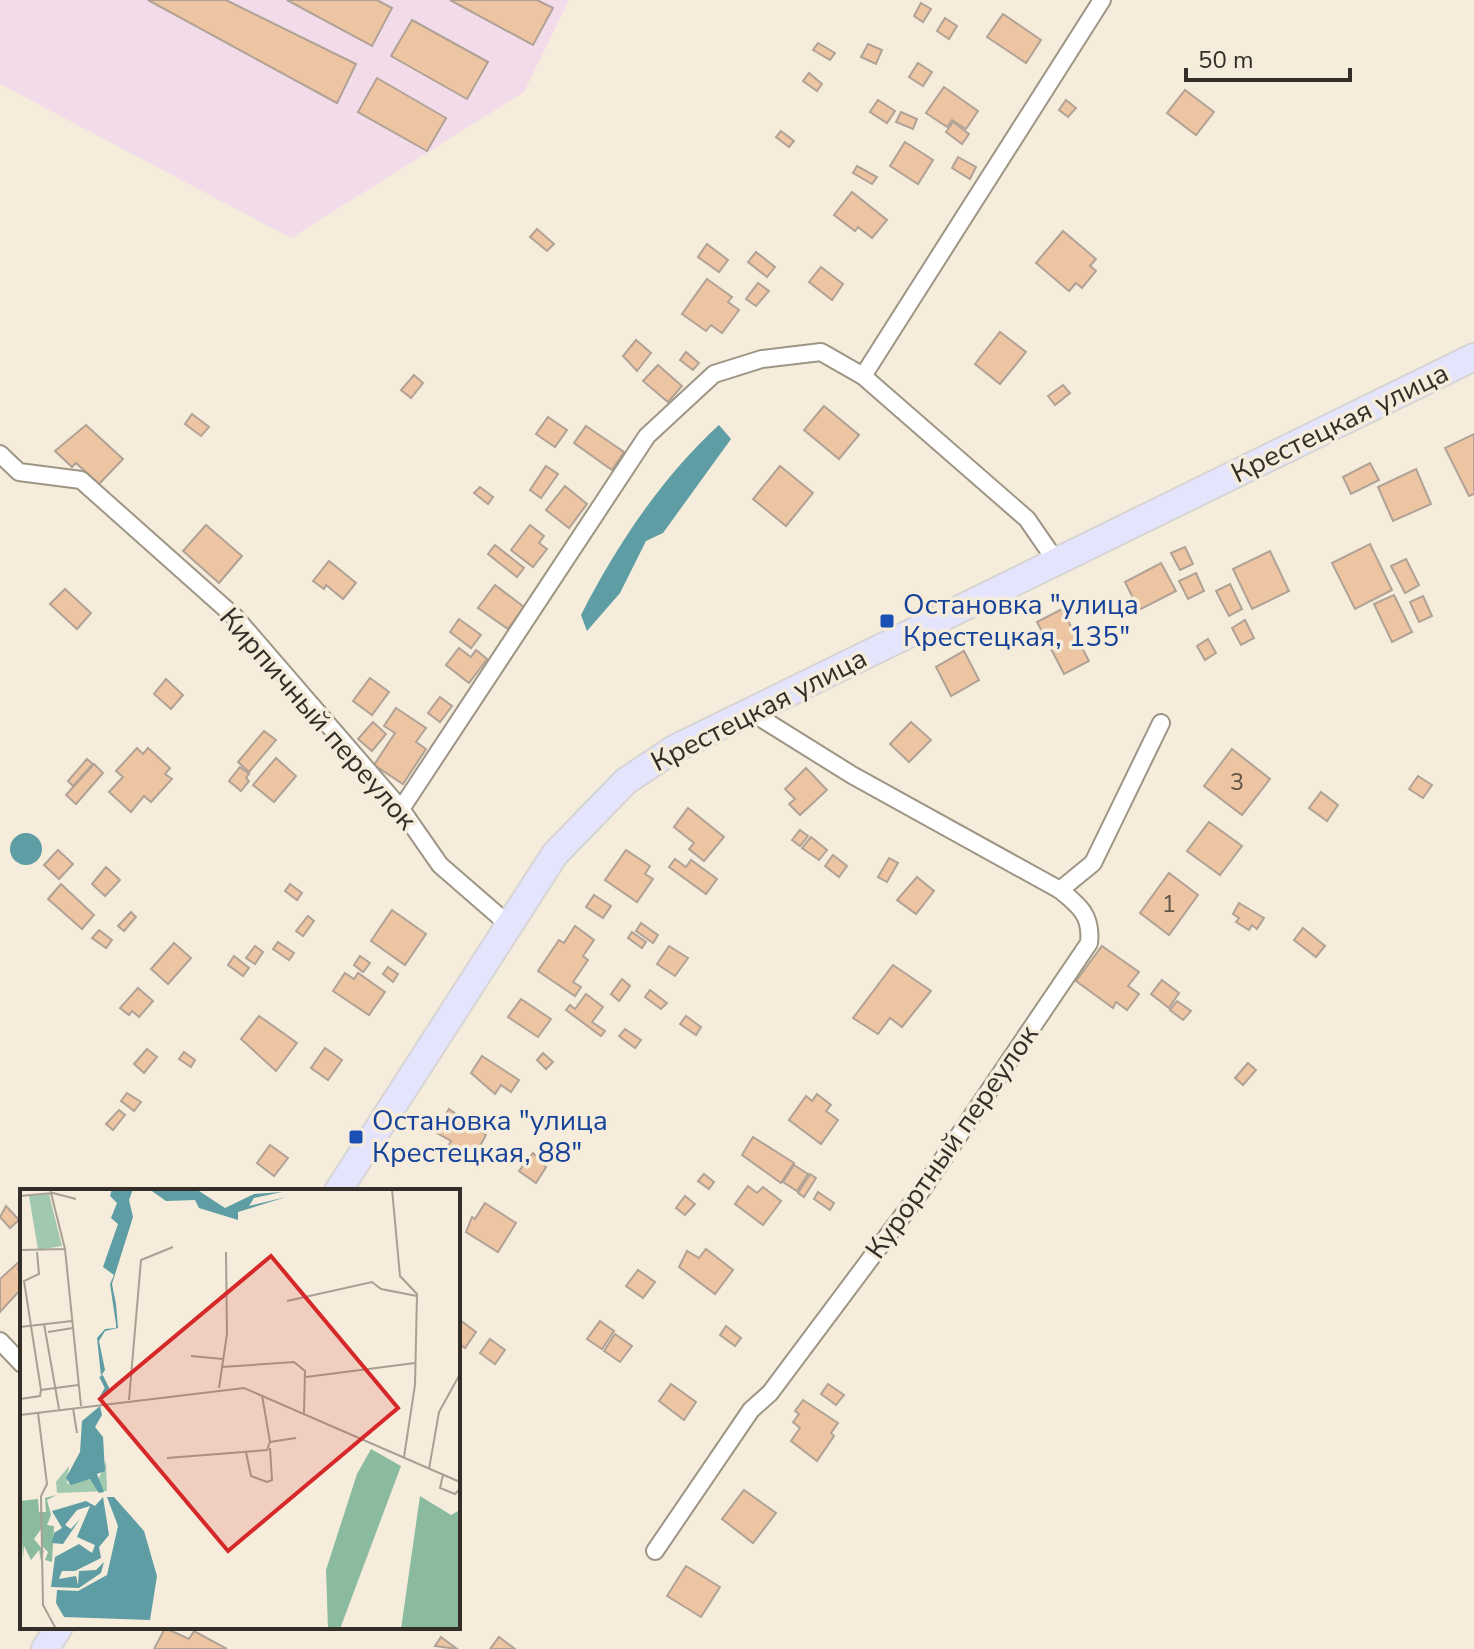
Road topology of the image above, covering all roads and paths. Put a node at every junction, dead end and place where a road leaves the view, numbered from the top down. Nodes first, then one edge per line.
1 (1102, 0) edge
2 (1474, 357) edge
3 (863, 376) junction
4 (0, 454) edge
5 (1056, 561) junction
6 (751, 712) junction
7 (1161, 723) dead end
8 (401, 809) junction
9 (1060, 890) junction
10 (509, 925) junction
11 (339, 1189) edge
12 (0, 1341) edge
13 (20, 1362) edge
14 (655, 1551) dead end
15 (58, 1629) edge
16 (45, 1649) edge

1 - 3 street
2 - 5 main road, Крестецкая улица
3 - 5 street
3 - 8 street
4 - 8 street, Кирпичный переулок
5 - 6 main road, Крестецкая улица
6 - 9 street, Курортный переулок
6 - 10 main road, Крестецкая улица
7 - 9 street
8 - 10 street, Кирпичный переулок
9 - 14 street, Курортный переулок
10 - 11 main road, Крестецкая улица
12 - 13 street
15 - 16 main road

